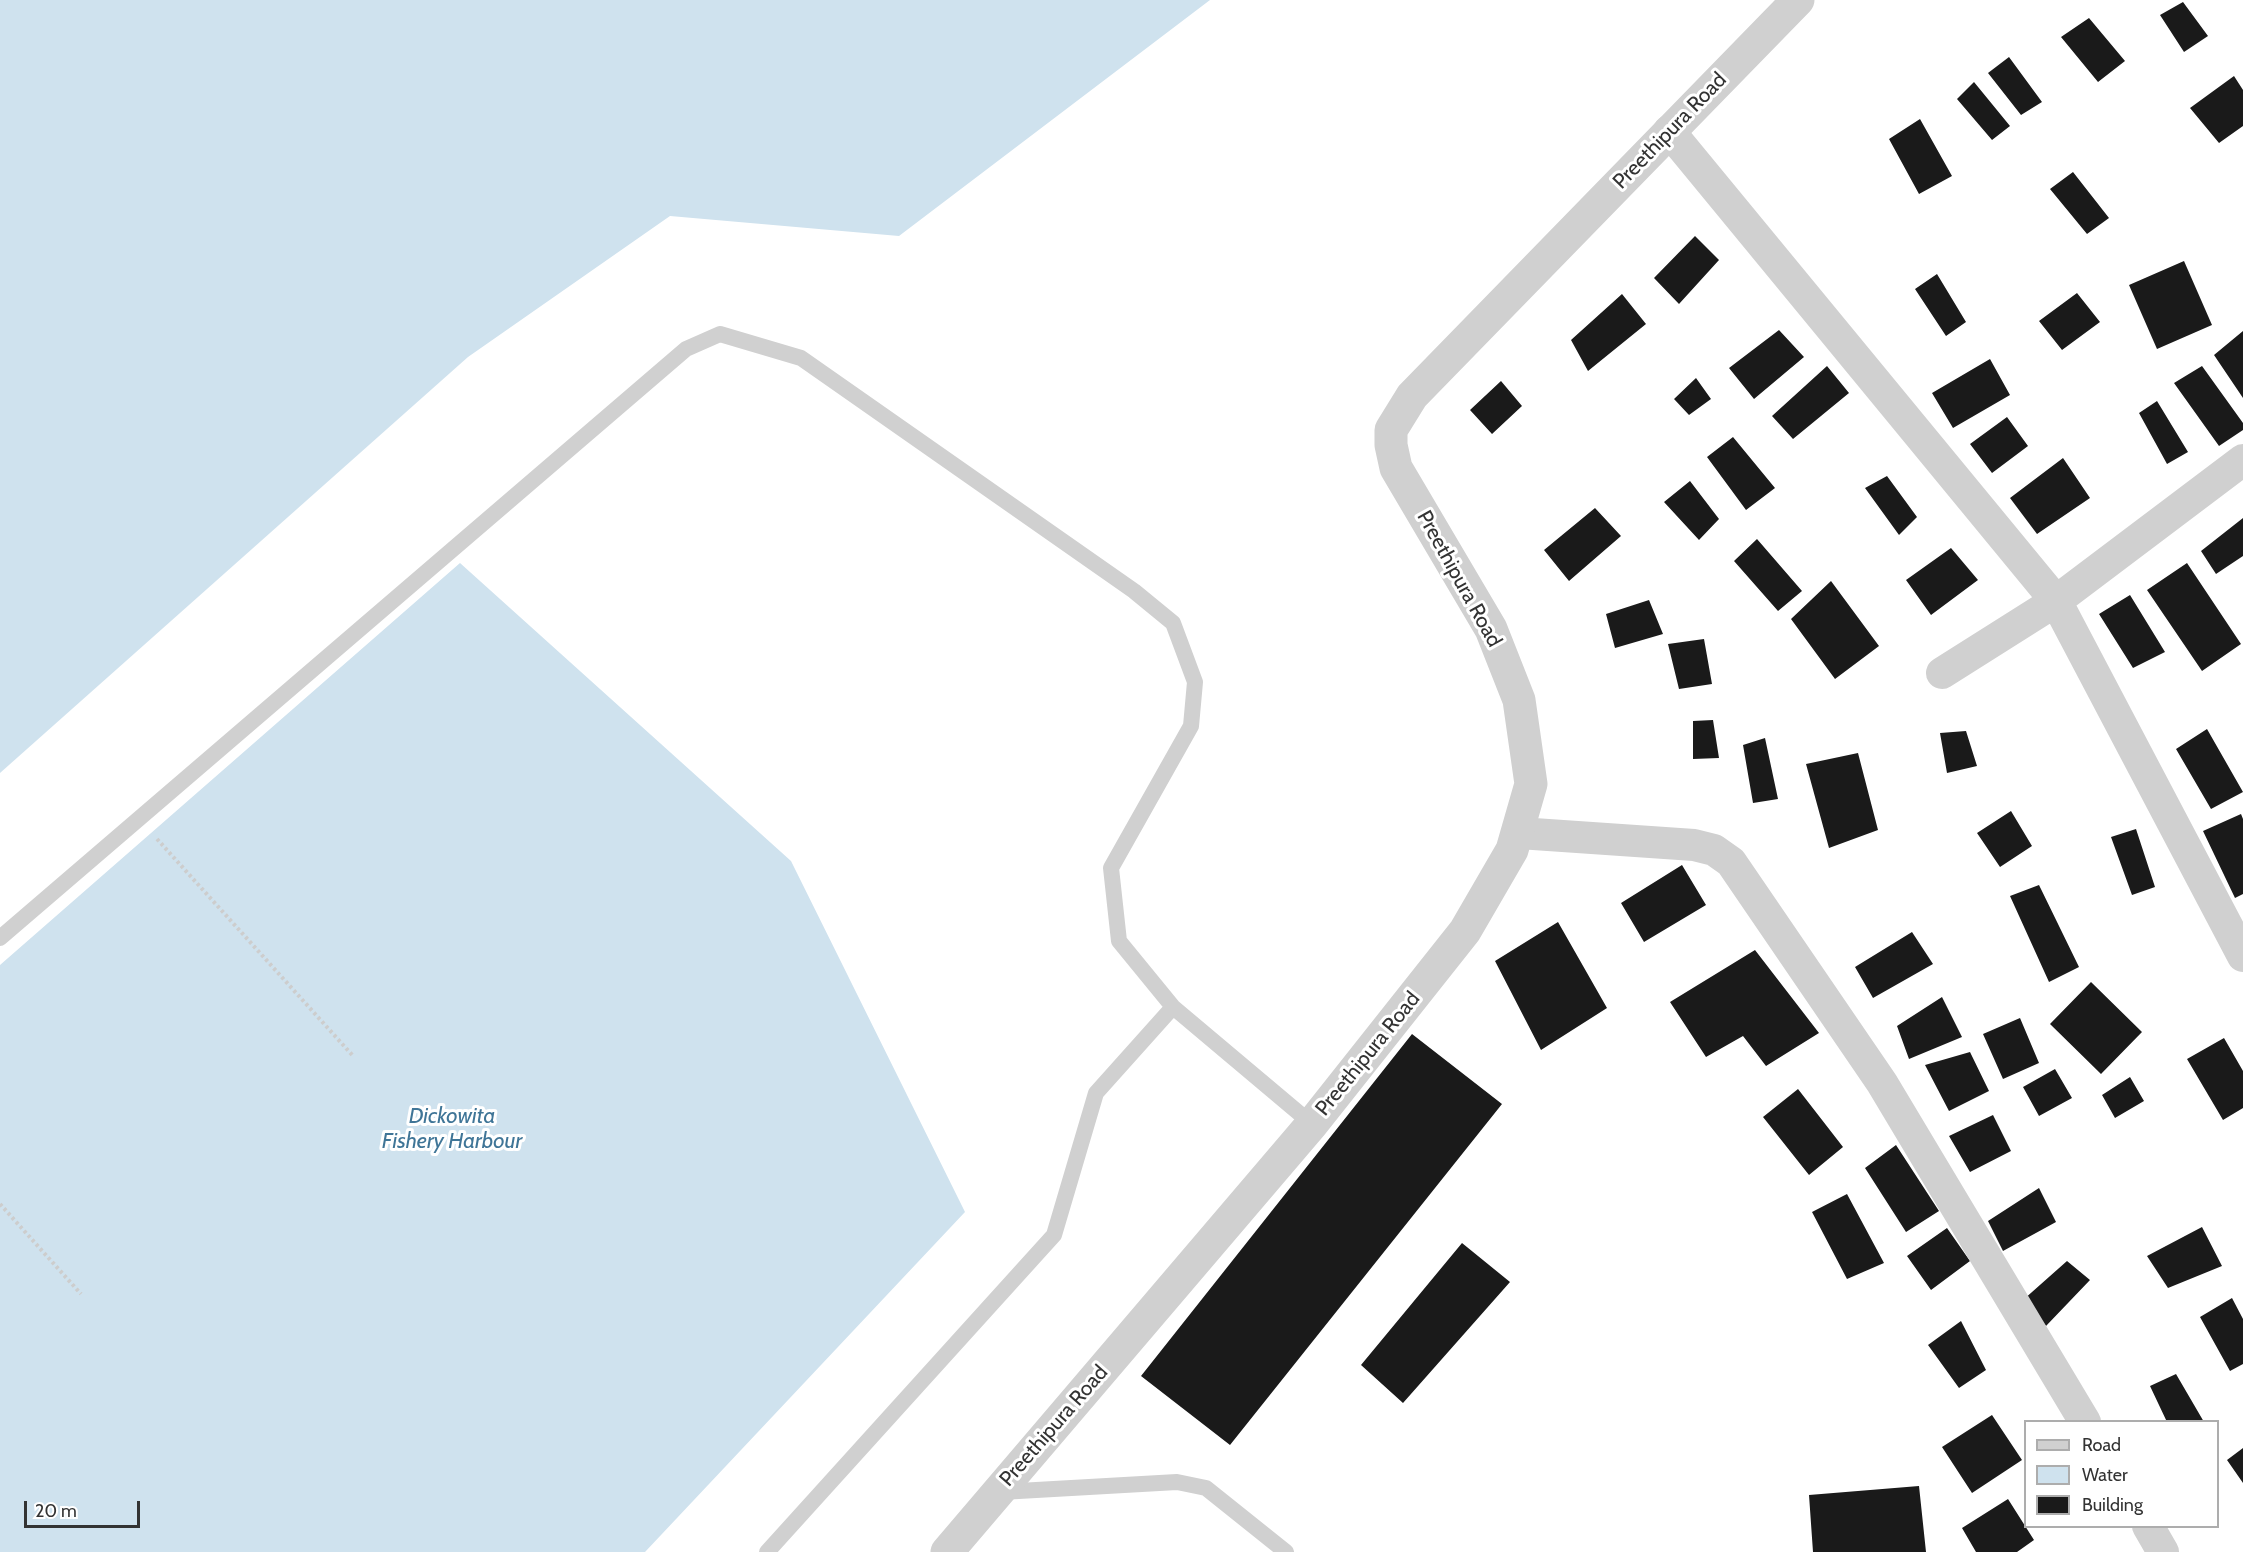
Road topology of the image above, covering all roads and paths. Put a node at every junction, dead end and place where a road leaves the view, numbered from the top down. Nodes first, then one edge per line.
1 (1798, 0) edge
2 (1669, 131) junction
3 (2243, 460) edge
4 (2056, 601) junction
5 (1942, 673) dead end
6 (139, 819) junction
7 (1519, 833) junction
8 (0, 938) edge
9 (2243, 956) edge
10 (1173, 1006) junction
11 (354, 1057) dead end
12 (1312, 1124) junction
13 (0, 1204) edge
14 (81, 1294) dead end
15 (2084, 1420) edge
16 (997, 1492) junction
17 (2149, 1528) edge
18 (767, 1552) edge
19 (947, 1552) edge
20 (1286, 1552) edge
21 (2163, 1552) edge

1 - 2 street, Preethipura Road
2 - 4 street
2 - 7 street, Preethipura Road
3 - 4 street
4 - 5 street
4 - 9 street
6 - 8 lane
6 - 10 lane
6 - 11 path
7 - 12 street, Preethipura Road
7 - 15 street
10 - 12 lane
10 - 18 lane
12 - 16 street, Preethipura Road
13 - 14 path
16 - 19 street, Preethipura Road
16 - 20 lane
17 - 21 street

